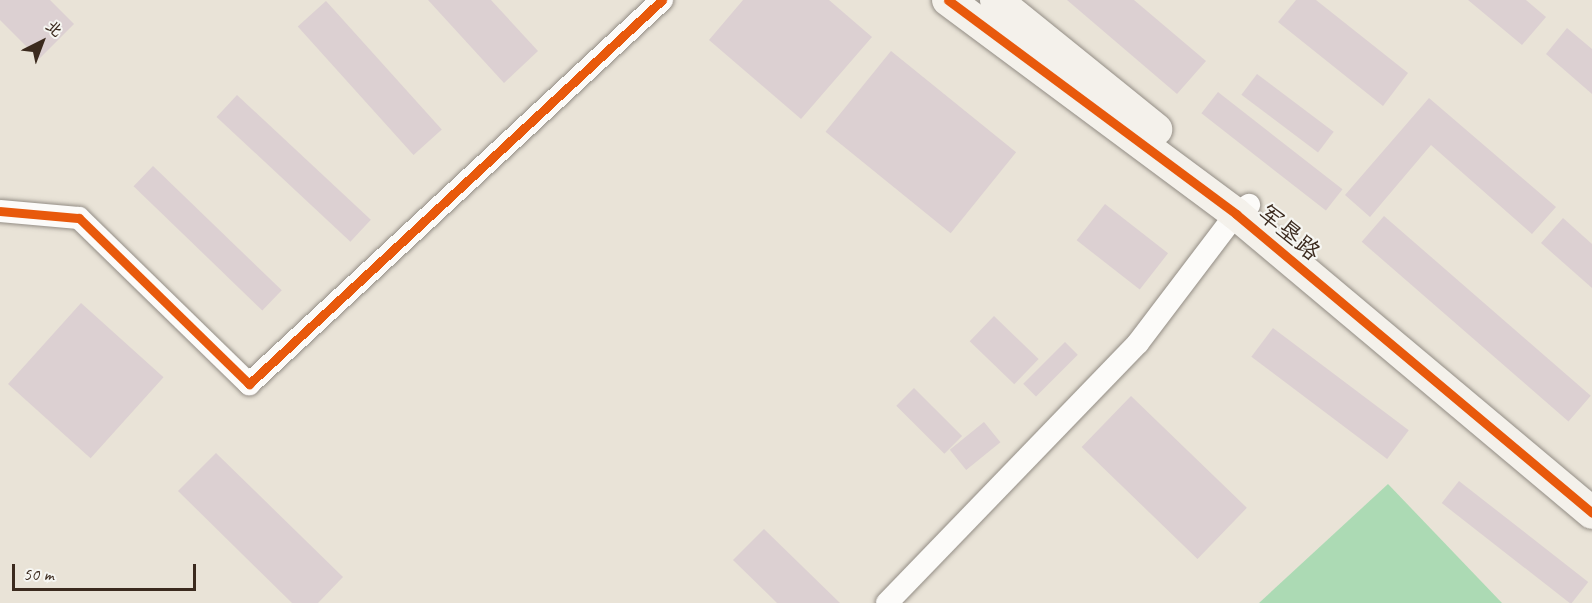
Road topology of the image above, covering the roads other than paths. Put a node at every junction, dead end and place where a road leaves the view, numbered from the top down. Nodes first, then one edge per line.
1 (662, 0) edge
2 (948, 0) edge
3 (996, 0) edge
4 (1243, 209) junction
5 (0, 211) edge
6 (1592, 492) edge
7 (1592, 513) edge
8 (887, 603) edge

1 - 5 street
2 - 4 street, 军垦路
3 - 4 street, 军垦路
4 - 6 street, 军垦路
4 - 7 street, 军垦路
4 - 8 street

